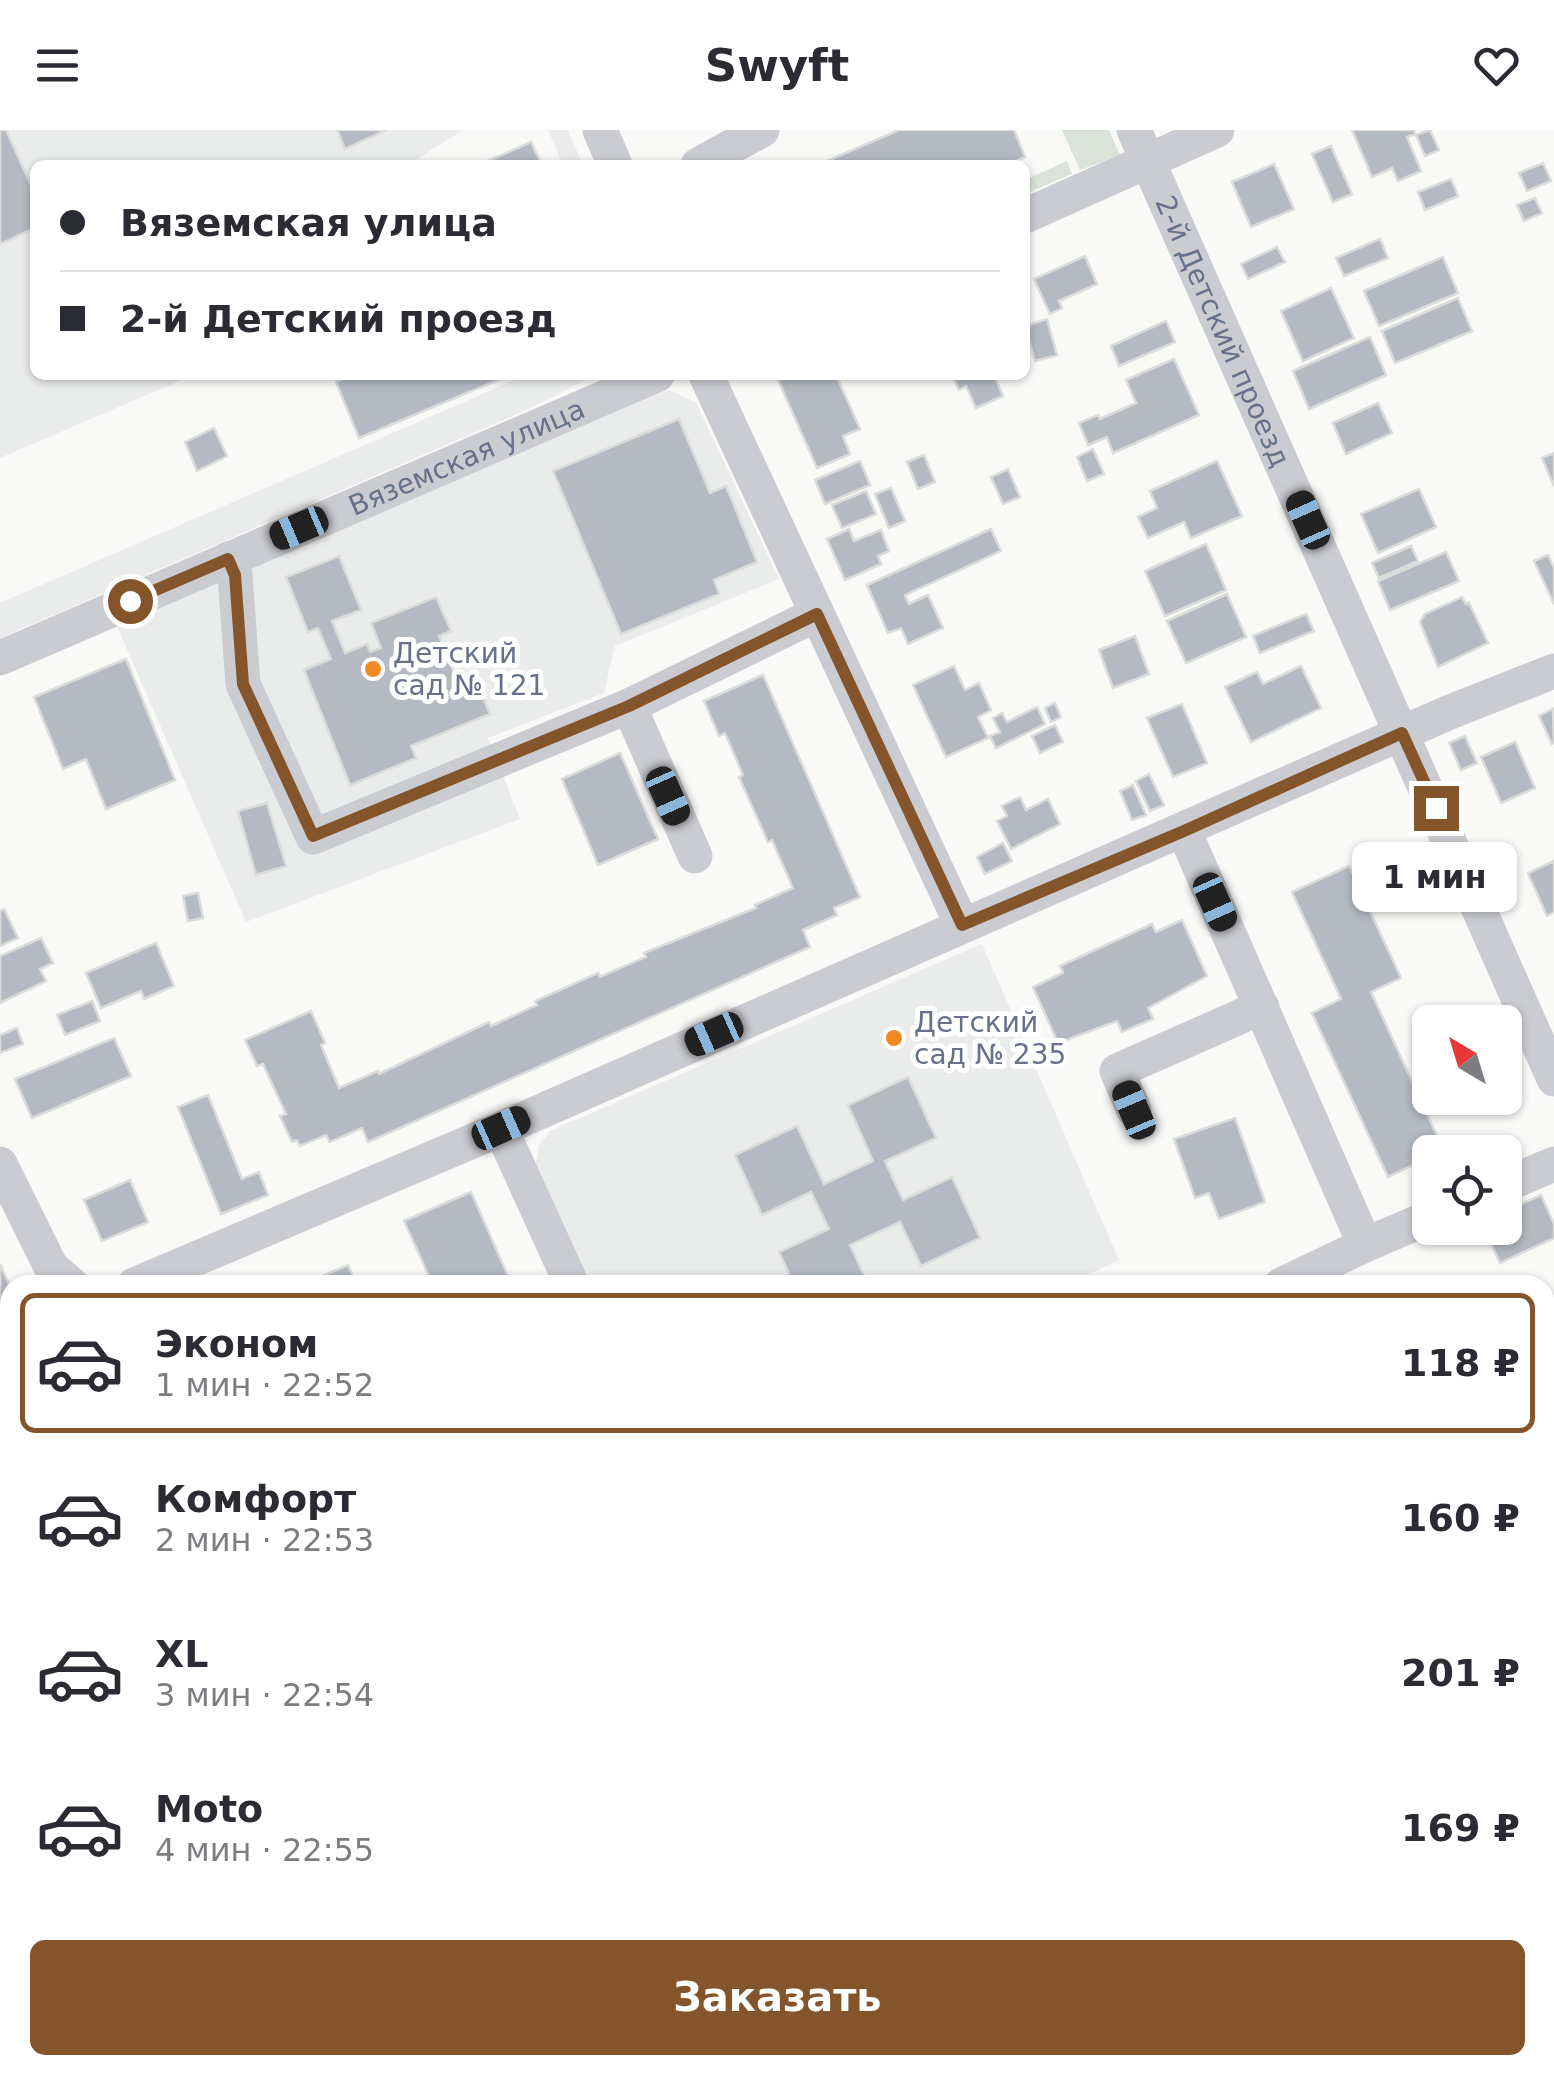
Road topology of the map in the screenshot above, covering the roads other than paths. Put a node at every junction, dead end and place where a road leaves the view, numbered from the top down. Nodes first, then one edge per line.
1 (600, 130) edge
2 (762, 130) edge
3 (1134, 130) edge
4 (1217, 130) edge
5 (613, 160) edge
6 (707, 160) edge
7 (1149, 162) junction
8 (1030, 214) edge
9 (645, 380) edge
10 (708, 380) edge
11 (228, 559) junction
12 (817, 614) junction
13 (0, 658) edge
14 (1554, 671) edge
15 (629, 706) junction
16 (1402, 733) junction
17 (1184, 831) junction
18 (694, 856) dead end
19 (962, 925) junction
20 (1262, 1007) junction
21 (1554, 1079) edge
22 (1134, 1110) dead end
23 (501, 1128) junction
24 (0, 1164) edge
25 (1554, 1164) edge
26 (1522, 1177) edge
27 (1412, 1224) edge
28 (1365, 1244) junction
29 (60, 1275) edge
30 (157, 1275) edge
31 (567, 1275) edge
32 (1301, 1275) edge

1 - 5 street
2 - 6 street
3 - 7 street, 2-й Детский проезд
4 - 7 street
7 - 8 street
7 - 16 street, 2-й Детский проезд
9 - 11 street, Вяземская улица
10 - 12 street
11 - 13 street, Вяземская улица
11 - 15 street
12 - 15 street
12 - 19 street
14 - 16 street
15 - 18 street
16 - 17 street
16 - 21 street, 2-й Детский проезд
17 - 19 street
17 - 20 street
19 - 23 street
20 - 22 street
20 - 28 street
23 - 30 street
23 - 31 street
24 - 29 street
25 - 26 street
27 - 28 street
28 - 32 street

